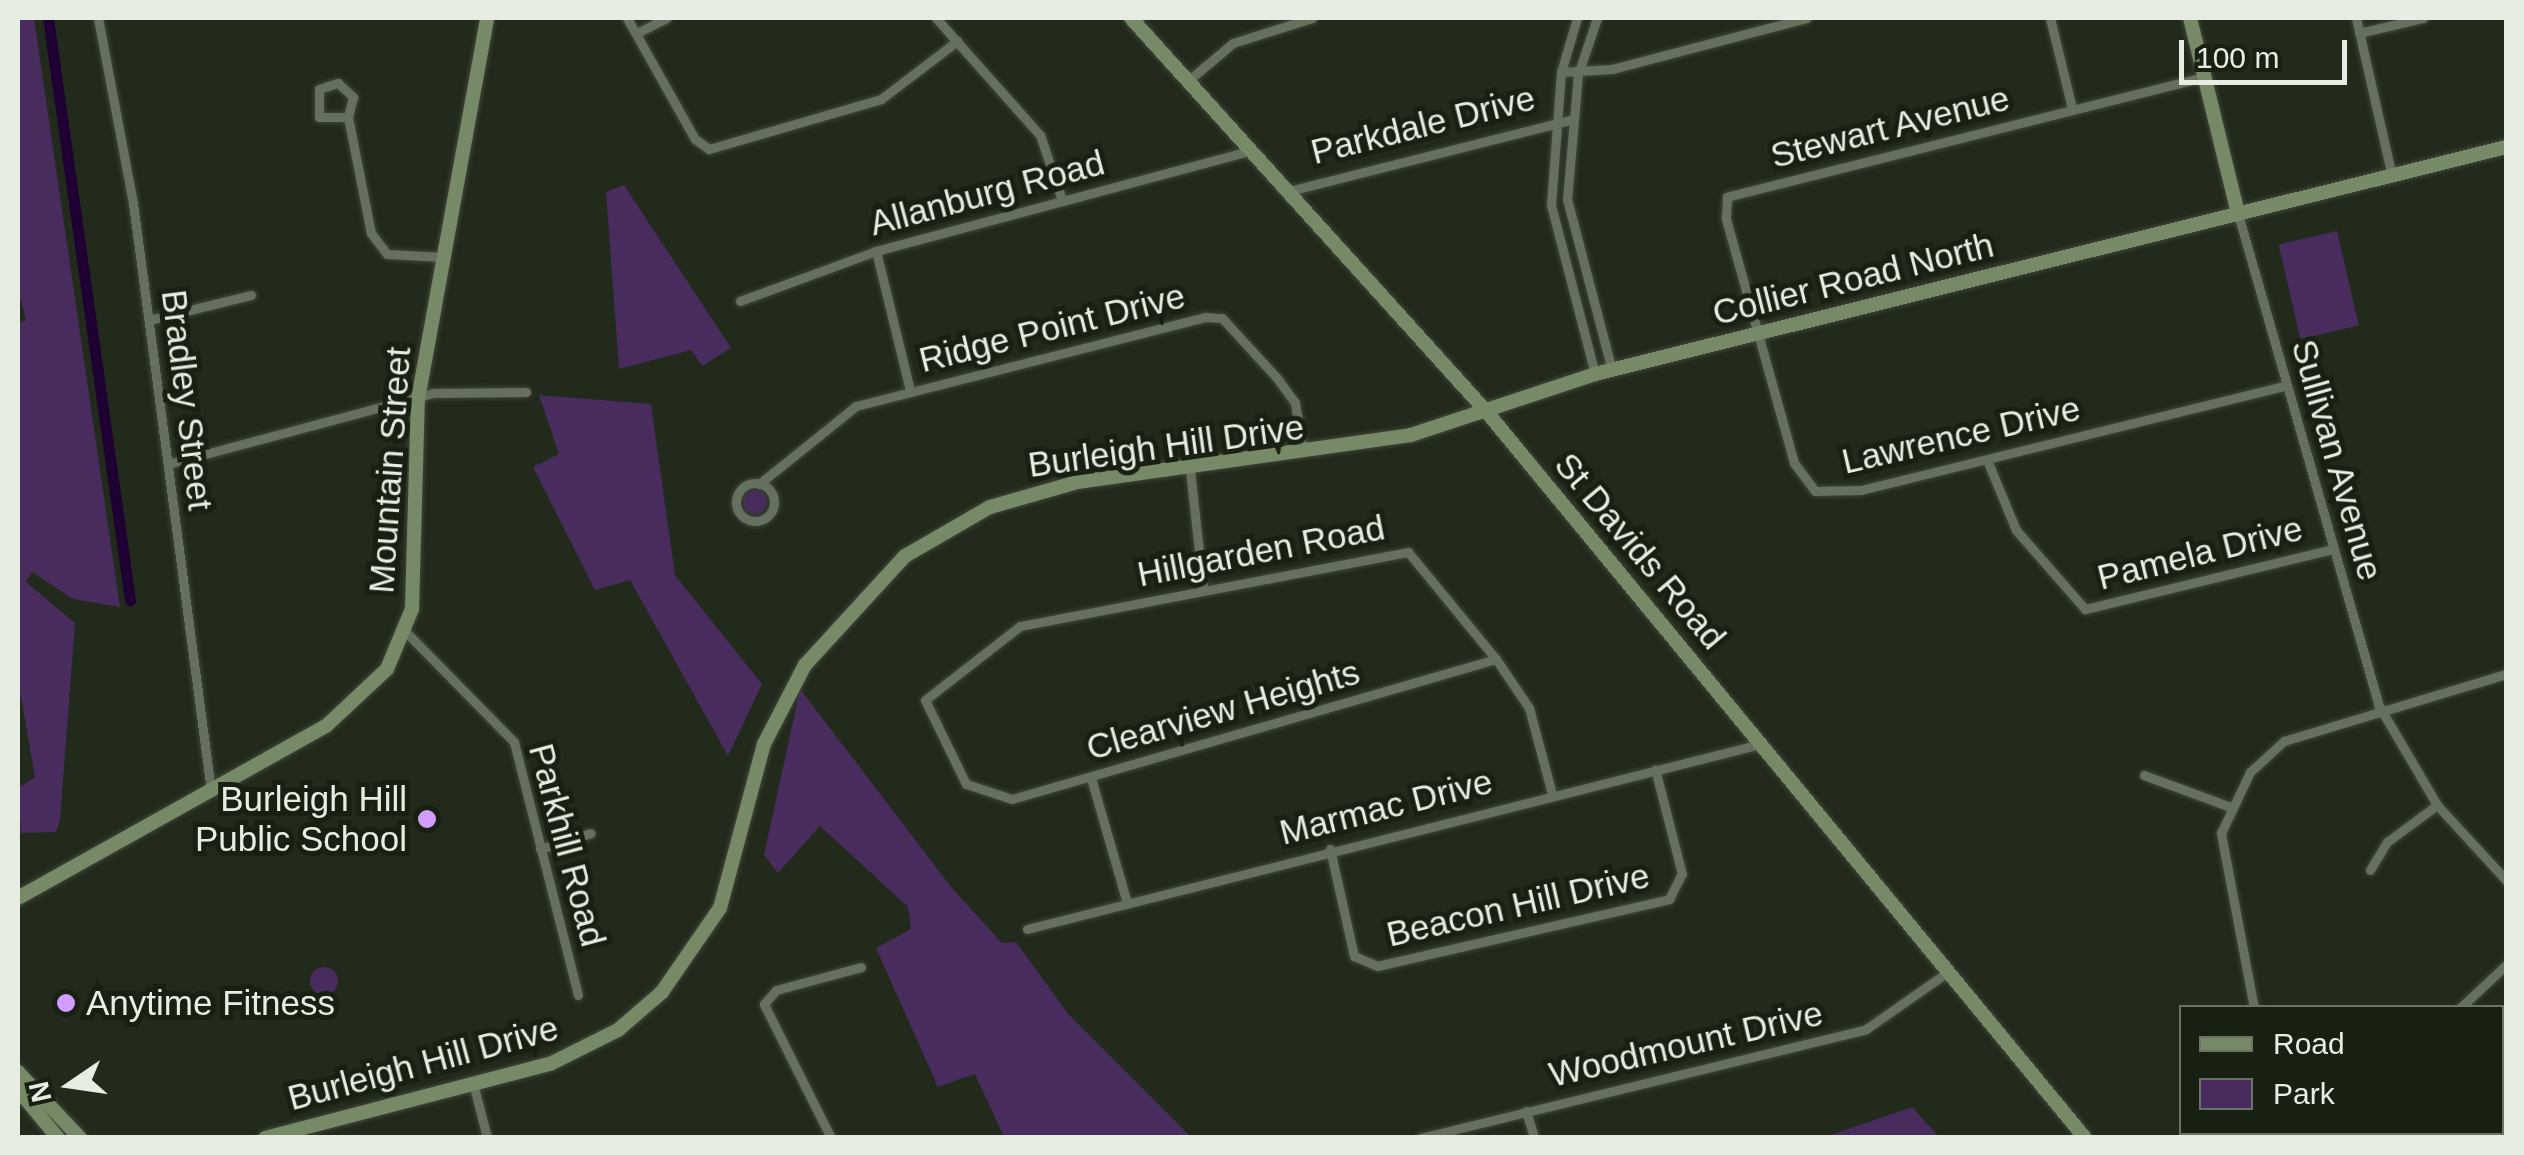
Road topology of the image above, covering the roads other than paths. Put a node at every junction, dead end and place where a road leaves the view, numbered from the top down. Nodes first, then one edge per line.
1 (98, 18) edge
2 (487, 18) edge
3 (628, 18) edge
4 (666, 18) edge
5 (936, 18) edge
6 (1131, 18) edge
7 (1312, 18) edge
8 (1578, 18) edge
9 (1597, 18) edge
10 (1806, 18) edge
11 (2050, 18) edge
12 (2190, 18) edge
13 (2356, 18) edge
14 (2423, 18) edge
15 (637, 33) junction
16 (2359, 33) junction
17 (957, 41) junction
18 (1562, 72) junction
19 (1578, 74) junction
20 (2204, 77) junction
21 (1188, 80) junction
22 (2072, 108) junction
23 (348, 117) junction
24 (1572, 119) junction
25 (1555, 120) junction
26 (2506, 147) edge
27 (1252, 150) junction
28 (2392, 176) junction
29 (1289, 192) junction
30 (1062, 200) junction
31 (2238, 214) junction
32 (876, 251) junction
33 (443, 257) junction
34 (251, 296) dead end
35 (740, 301) dead end
36 (149, 320) junction
37 (1759, 333) junction
38 (1612, 370) junction
39 (1595, 374) junction
40 (2283, 386) junction
41 (526, 392) dead end
42 (910, 392) junction
43 (418, 399) junction
44 (1486, 411) junction
45 (1304, 456) junction
46 (1987, 460) junction
47 (168, 464) junction
48 (1190, 470) junction
49 (759, 484) junction
50 (2329, 550) junction
51 (1203, 587) junction
52 (406, 632) junction
53 (1496, 659) junction
54 (2506, 674) edge
55 (2379, 706) junction
56 (1760, 744) junction
57 (1656, 769) junction
58 (2144, 775) dead end
59 (1091, 778) junction
60 (966, 784) joint
61 (212, 792) junction
62 (1552, 794) junction
63 (2437, 805) junction
64 (2228, 806) junction
65 (591, 833) dead end
66 (540, 849) junction
67 (1330, 849) junction
68 (2370, 870) dead end
69 (2506, 880) edge
70 (18, 898) edge
71 (1127, 903) junction
72 (1027, 929) dead end
73 (2506, 965) edge
74 (862, 967) dead end
75 (1949, 971) junction
76 (578, 995) dead end
77 (2253, 1005) edge
78 (2463, 1005) edge
79 (18, 1072) edge
80 (473, 1084) junction
81 (1526, 1110) junction
82 (58, 1138) edge
83 (80, 1138) edge
84 (265, 1138) edge
85 (487, 1138) edge
86 (831, 1138) edge
87 (1420, 1138) edge
88 (1534, 1138) edge
89 (2085, 1138) edge

1 - 36 street, Bradley Street
2 - 33 main road, Mountain Street
3 - 15 street
4 - 15 street
5 - 17 street
6 - 21 main road, St Davids Road
7 - 21 street
8 - 18 street
9 - 19 street
10 - 19 street, Parkdale Drive
11 - 22 street
12 - 20 main road, Sullivan Avenue
13 - 16 street
14 - 16 street
15 - 17 street
16 - 28 street
17 - 30 street
18 - 19 street, Parkdale Drive
18 - 25 street
19 - 24 street
20 - 22 street, Stewart Avenue
20 - 31 main road, Sullivan Avenue
21 - 27 main road, St Davids Road
22 - 37 street, Stewart Avenue
23 - 23 street
23 - 33 street
24 - 25 street, Parkdale Drive
24 - 38 street
25 - 29 street, Parkdale Drive
25 - 39 street
26 - 28 main road, Collier Road North
27 - 29 main road, St Davids Road
27 - 30 street, Allanburg Road
28 - 31 main road, Collier Road North
29 - 44 main road, St Davids Road
30 - 32 street, Allanburg Road
31 - 37 main road, Collier Road North
31 - 40 street, Sullivan Avenue
32 - 35 street, Allanburg Road
32 - 42 street
33 - 43 main road, Mountain Street
34 - 36 street
36 - 47 street, Bradley Street
37 - 38 main road, Collier Road North
37 - 46 street, Lawrence Drive
38 - 39 main road, Collier Road North
39 - 44 main road, Collier Road North
40 - 46 street, Lawrence Drive
40 - 50 street, Sullivan Avenue
41 - 43 street
42 - 45 street, Ridge Point Drive
42 - 49 street, Ridge Point Drive
43 - 47 street
43 - 52 main road, Mountain Street
44 - 45 main road, Burleigh Hill Drive
44 - 56 main road, St Davids Road
45 - 48 main road, Burleigh Hill Drive
46 - 50 street, Pamela Drive
47 - 61 street, Bradley Street
48 - 51 street
48 - 80 main road, Burleigh Hill Drive
49 - 49 street
50 - 55 street, Sullivan Avenue
51 - 53 street, Hillgarden Road
51 - 60 street, Hillgarden Road
52 - 61 main road, Mountain Street
52 - 66 street, Parkhill Road
53 - 59 street, Clearview Heights
53 - 62 street, Hillgarden Road
54 - 55 street
55 - 63 street, Sullivan Avenue
55 - 64 street
56 - 57 street, Marmac Drive
56 - 75 main road, St Davids Road
57 - 62 street, Marmac Drive
57 - 67 street, Beacon Hill Drive
58 - 64 street
59 - 60 street, Clearview Heights
59 - 71 street
61 - 70 main road, Mountain Street
62 - 67 street, Marmac Drive
63 - 68 street
63 - 69 street, Sullivan Avenue
64 - 77 street
65 - 66 street
66 - 76 street, Parkhill Road
67 - 71 street, Marmac Drive
71 - 72 street, Marmac Drive
73 - 78 street
74 - 86 street
75 - 81 street, Woodmount Drive
75 - 89 main road, St Davids Road
79 - 82 main road
79 - 83 main road
80 - 84 main road, Burleigh Hill Drive
80 - 85 street
81 - 87 street, Woodmount Drive
81 - 88 street

